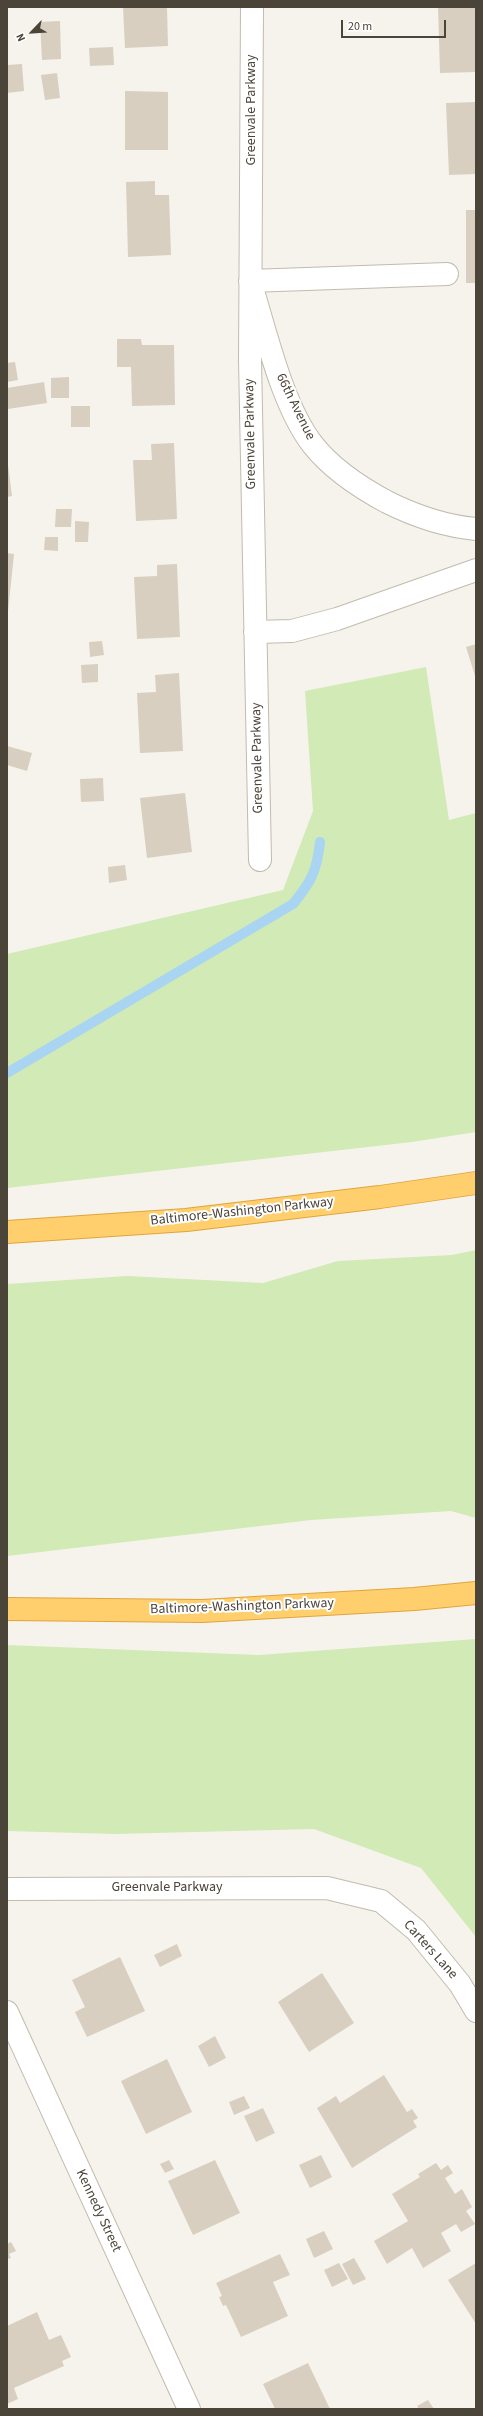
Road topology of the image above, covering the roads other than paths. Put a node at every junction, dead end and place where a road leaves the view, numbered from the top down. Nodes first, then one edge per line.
1 (252, 7) edge
2 (446, 274) dead end
3 (250, 281) junction
4 (476, 529) edge
5 (476, 570) edge
6 (255, 632) junction
7 (260, 860) dead end
8 (476, 1183) edge
9 (7, 1232) edge
10 (476, 1593) edge
11 (7, 1609) edge
12 (327, 1888) joint
13 (7, 1889) edge
14 (476, 2011) edge
15 (7, 2012) edge
16 (189, 2409) edge

1 - 3 street, Greenvale Parkway
2 - 3 street
3 - 4 street, 66th Avenue
3 - 6 street, Greenvale Parkway
5 - 6 street
6 - 7 street, Greenvale Parkway
8 - 9 highway, Baltimore-Washington Parkway
10 - 11 highway, Baltimore-Washington Parkway
12 - 13 street, Greenvale Parkway
12 - 14 street, Carters Lane
15 - 16 street, Kennedy Street

